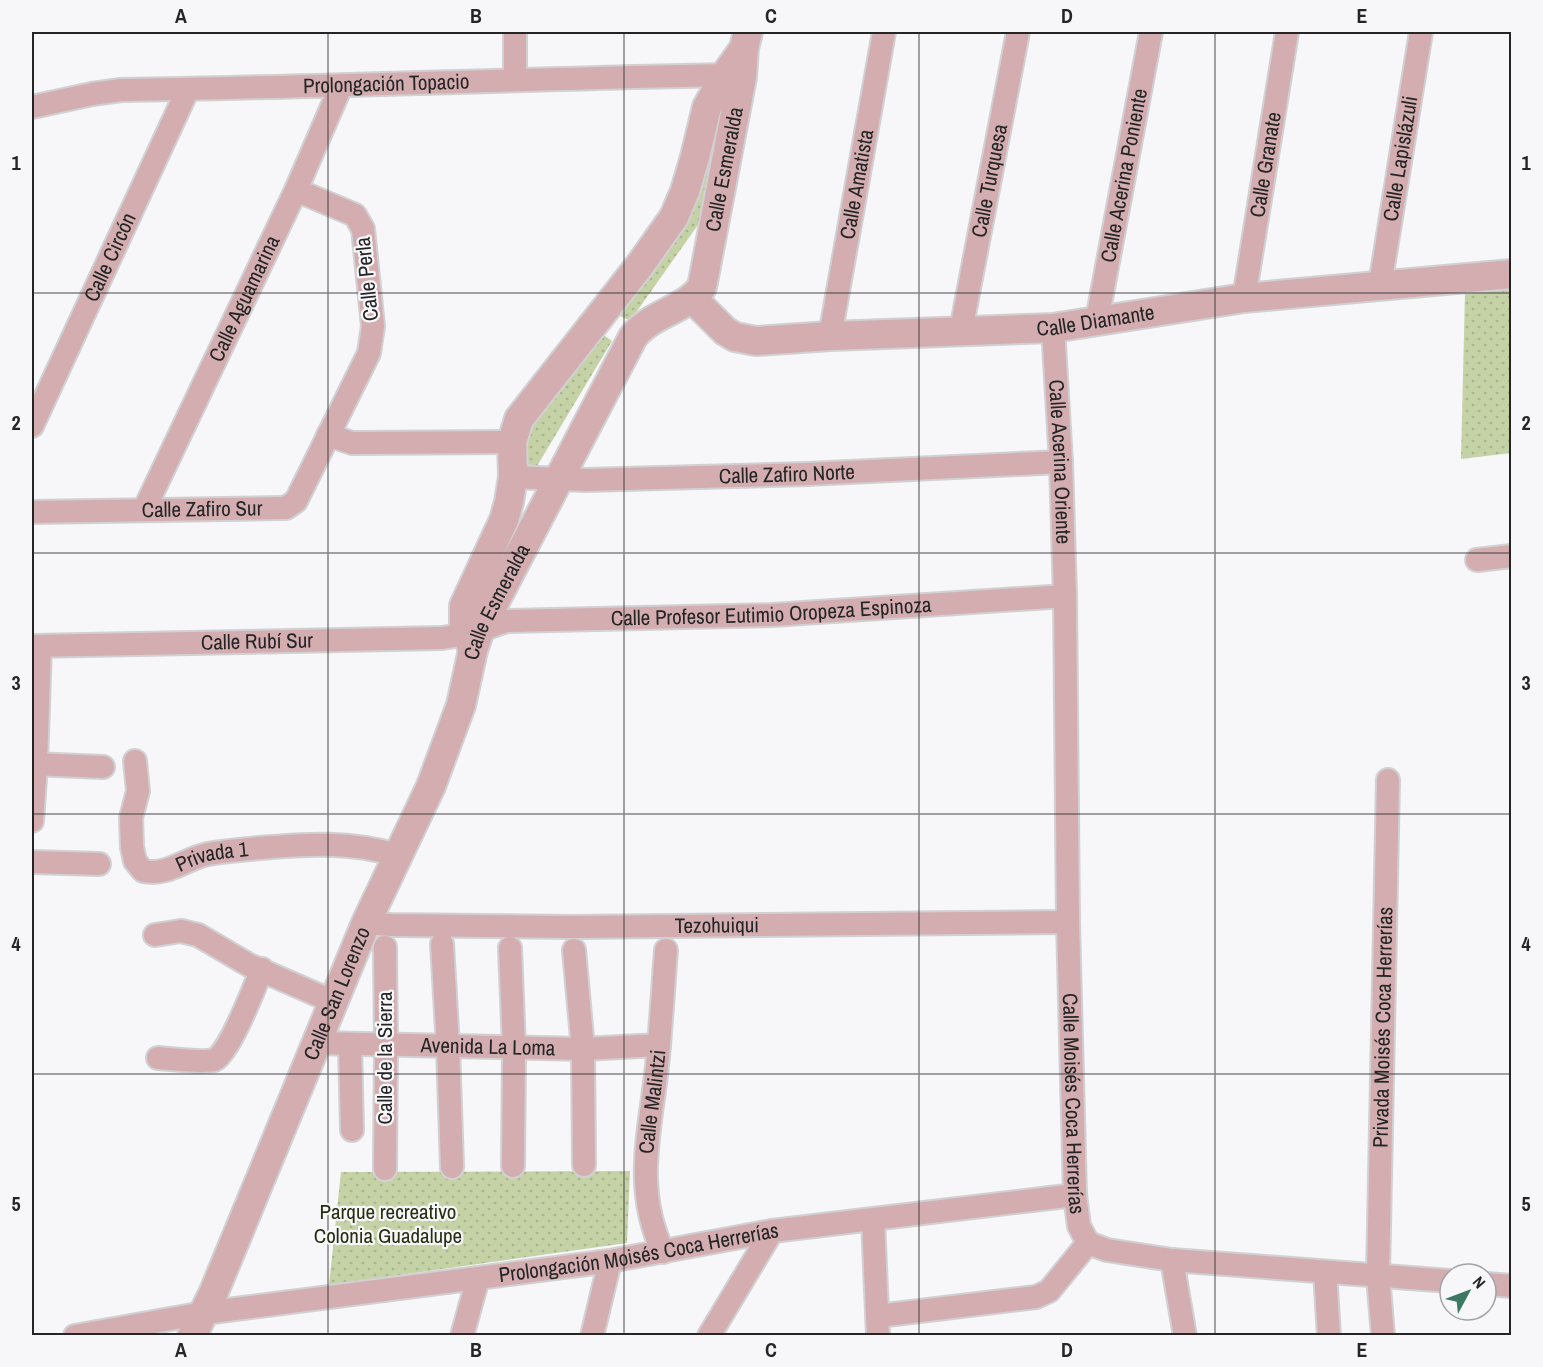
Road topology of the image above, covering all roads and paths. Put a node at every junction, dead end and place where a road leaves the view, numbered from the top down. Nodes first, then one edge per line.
1 (515, 32) edge
2 (884, 32) edge
3 (1018, 32) edge
4 (1151, 32) edge
5 (1287, 32) edge
6 (1421, 32) edge
7 (746, 40) edge
8 (733, 76) junction
9 (515, 79) junction
10 (341, 86) junction
11 (188, 89) junction
12 (34, 110) edge
13 (296, 190) junction
14 (1512, 274) edge
15 (1380, 285) junction
16 (692, 298) junction
17 (1244, 298) junction
18 (600, 315) junction
19 (1097, 320) junction
20 (1053, 328) junction
21 (962, 330) junction
22 (830, 336) junction
23 (633, 337) junction
24 (32, 426) edge
25 (328, 435) junction
26 (512, 442) junction
27 (1061, 462) junction
28 (513, 477) junction
29 (559, 478) junction
30 (144, 510) junction
31 (32, 512) edge
32 (1512, 556) edge
33 (1477, 560) dead end
34 (1065, 596) junction
35 (473, 638) junction
36 (36, 646) edge
37 (135, 761) dead end
38 (34, 764) edge
39 (103, 767) dead end
40 (1388, 780) dead end
41 (32, 821) edge
42 (396, 855) junction
43 (32, 862) edge
44 (99, 864) dead end
45 (366, 922) junction
46 (1068, 922) junction
47 (155, 935) dead end
48 (442, 944) dead end
49 (385, 947) dead end
50 (510, 948) dead end
51 (574, 950) dead end
52 (666, 950) dead end
53 (262, 969) junction
54 (334, 1002) junction
55 (317, 1043) junction
56 (350, 1044) junction
57 (659, 1045) junction
58 (386, 1046) junction
59 (448, 1047) junction
60 (514, 1048) junction
61 (583, 1049) junction
62 (158, 1058) dead end
63 (352, 1130) dead end
64 (584, 1165) dead end
65 (513, 1166) dead end
66 (452, 1167) dead end
67 (385, 1169) dead end
68 (1075, 1195) junction
69 (873, 1220) junction
70 (772, 1232) junction
71 (1088, 1243) junction
72 (663, 1252) junction
73 (1173, 1260) junction
74 (610, 1261) junction
75 (1325, 1272) junction
76 (1378, 1276) junction
77 (478, 1278) junction
78 (1438, 1280) edge
79 (198, 1324) edge
80 (878, 1326) edge
81 (75, 1335) edge
82 (462, 1335) edge
83 (592, 1335) edge
84 (709, 1335) edge
85 (1185, 1335) edge
86 (1329, 1335) edge
87 (1383, 1335) edge

1 - 9 street
2 - 22 street, Calle Amatista
3 - 21 street, Calle Turquesa
4 - 19 street, Calle Acerina Poniente
5 - 17 street, Calle Granate
6 - 15 street, Calle Lapislázuli
7 - 8 street
8 - 9 street, Prolongación Topacio
8 - 16 street, Calle Esmeralda
8 - 18 street, Calle Esmeralda
9 - 10 street, Prolongación Topacio
10 - 11 street, Prolongación Topacio
10 - 13 street, Calle Aguamarina
11 - 12 street, Prolongación Topacio
11 - 24 street, Calle Circón
13 - 25 street, Calle Perla
13 - 30 street, Calle Aguamarina
14 - 15 street, Calle Diamante
15 - 17 street, Calle Diamante
16 - 22 street, Calle Diamante
16 - 23 street, Calle Esmeralda
17 - 19 street, Calle Diamante
18 - 23 street
18 - 26 street, Calle Esmeralda
19 - 20 street, Calle Diamante
20 - 21 street, Calle Diamante
20 - 27 street, Calle Acerina Oriente
21 - 22 street, Calle Diamante
23 - 29 street, Calle Esmeralda
25 - 26 street
25 - 30 street, Calle Zafiro Sur
26 - 28 street, Calle Esmeralda
27 - 29 street, Calle Zafiro Norte
27 - 34 street, Calle Acerina Oriente
28 - 29 street, Calle Zafiro Norte
28 - 35 street, Calle Esmeralda
29 - 35 street, Calle Esmeralda
30 - 31 street, Calle Zafiro Sur
32 - 33 street
34 - 35 street, Calle Profesor Eutimio Oropeza Espinoza
34 - 46 street, Calle Moisés Coca Herrerías
35 - 36 street, Calle Rubí Sur
35 - 42 street, Calle San Lorenzo
36 - 38 street
37 - 42 street, Privada 1
38 - 39 street
38 - 41 street
40 - 76 street, Privada Moisés Coca Herrerías
42 - 45 street, Calle San Lorenzo
43 - 44 street
45 - 46 street, Tezohuiqui
45 - 54 street, Calle San Lorenzo
46 - 68 street, Calle Moisés Coca Herrerías
47 - 53 street
48 - 59 street
49 - 58 street, Calle de la Sierra
50 - 60 street
51 - 61 street
52 - 57 street, Calle Malintzi
53 - 54 street
53 - 62 street
54 - 55 street, Calle San Lorenzo
55 - 56 street, Avenida La Loma
55 - 79 street, Calle San Lorenzo
56 - 58 street, Avenida La Loma
56 - 63 street
57 - 61 street, Avenida La Loma
57 - 72 street, Calle Malintzi
58 - 59 street, Avenida La Loma
58 - 67 street, Calle de la Sierra
59 - 60 street, Avenida La Loma
59 - 66 street
60 - 61 street, Avenida La Loma
60 - 65 street
61 - 64 street
68 - 69 street, Prolongación Moisés Coca Herrerías
68 - 71 street, Calle Moisés Coca Herrerías
69 - 70 street, Prolongación Moisés Coca Herrerías
69 - 80 street
70 - 72 street, Prolongación Moisés Coca Herrerías
70 - 84 street
71 - 73 street, Calle Moisés Coca Herrerías
71 - 80 street
72 - 74 street, Prolongación Moisés Coca Herrerías
73 - 75 street, Calle Moisés Coca Herrerías
73 - 85 street
74 - 77 street, Prolongación Moisés Coca Herrerías
74 - 83 street
75 - 76 street, Calle Moisés Coca Herrerías
75 - 86 street
76 - 78 street, Calle Moisés Coca Herrerías
76 - 87 street, Privada Moisés Coca Herrerías
77 - 79 street, Prolongación Moisés Coca Herrerías
77 - 82 street
79 - 81 street, Prolongación Moisés Coca Herrerías

